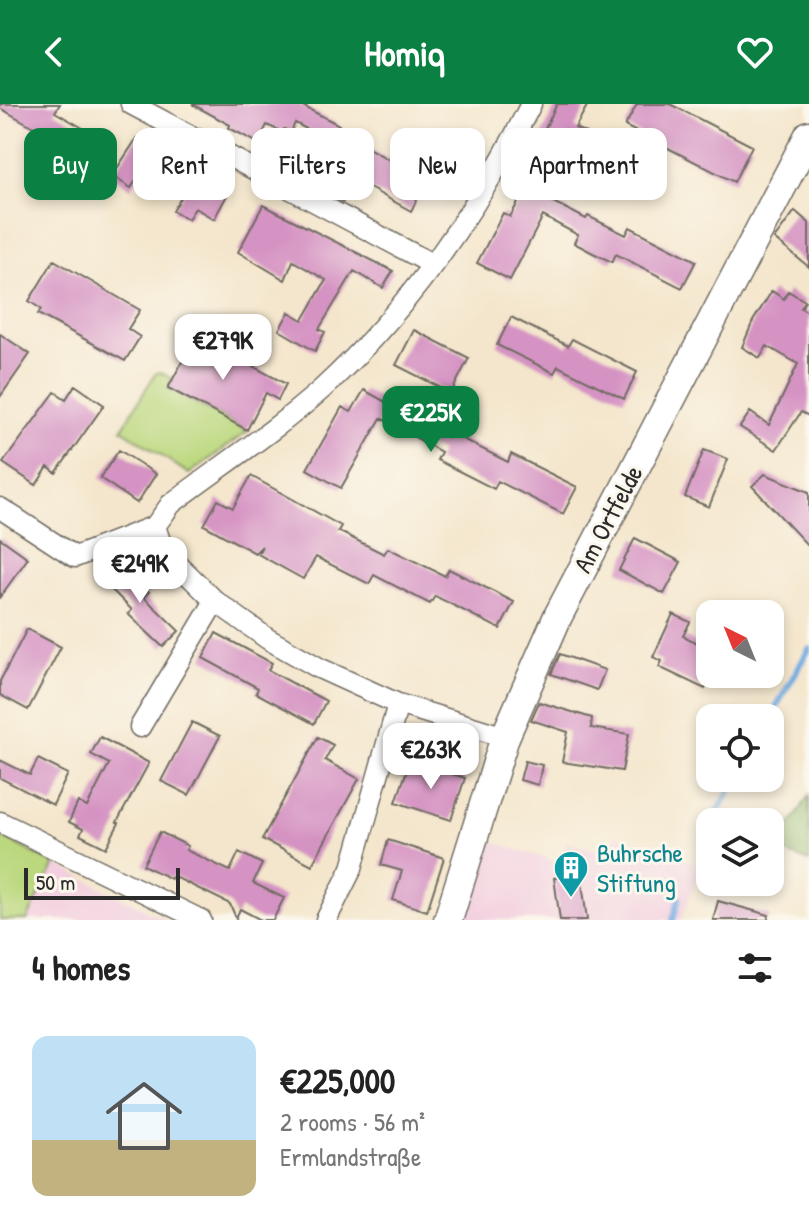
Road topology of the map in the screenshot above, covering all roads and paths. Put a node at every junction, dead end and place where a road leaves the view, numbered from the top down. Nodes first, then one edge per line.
1 (131, 104) edge
2 (531, 104) edge
3 (809, 135) edge
4 (432, 264) junction
5 (0, 508) edge
6 (155, 526) junction
7 (215, 601) junction
8 (398, 704) junction
9 (140, 727) dead end
10 (505, 737) junction
11 (0, 822) edge
12 (201, 920) edge
13 (326, 920) edge
14 (448, 920) edge

1 - 4 street
2 - 4 street
3 - 10 main road, Am Ortfelde
4 - 6 street
5 - 6 street
6 - 7 street
7 - 8 street
7 - 9 street
8 - 10 street
8 - 13 street
10 - 14 main road, Am Ortfelde
11 - 12 street

